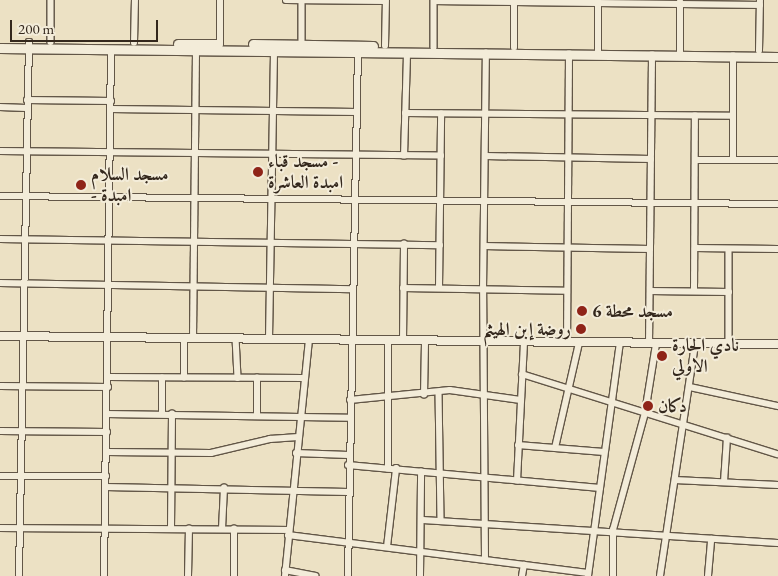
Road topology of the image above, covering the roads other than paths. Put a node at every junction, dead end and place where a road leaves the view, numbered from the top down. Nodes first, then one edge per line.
1 (51, 0) edge
2 (135, 0) edge
3 (220, 0) edge
4 (286, 0) edge
5 (302, 0) edge
6 (386, 1) edge
7 (434, 1) edge
8 (469, 1) edge
9 (514, 1) edge
10 (598, 1) edge
11 (680, 2) edge
12 (723, 2) edge
13 (760, 3) edge
14 (0, 42) edge
15 (51, 42) junction
16 (134, 43) junction
17 (220, 44) junction
18 (29, 45) junction
19 (77, 46) junction
20 (385, 46) junction
21 (434, 47) junction
22 (0, 48) edge
23 (302, 48) junction
24 (514, 48) junction
25 (112, 49) junction
26 (196, 50) junction
27 (274, 51) junction
28 (759, 51) junction
29 (778, 51) edge
30 (358, 52) junction
31 (598, 52) junction
32 (407, 53) junction
33 (486, 53) junction
34 (680, 53) junction
35 (569, 54) junction
36 (652, 55) junction
37 (733, 56) junction
38 (778, 57) edge
39 (27, 100) junction
40 (111, 101) junction
41 (0, 107) edge
42 (26, 108) junction
43 (111, 109) junction
44 (196, 110) junction
45 (273, 111) junction
46 (357, 112) junction
47 (405, 113) junction
48 (487, 113) junction
49 (441, 114) junction
50 (568, 114) junction
51 (651, 115) junction
52 (695, 116) junction
53 (733, 116) junction
54 (0, 151) edge
55 (25, 152) junction
56 (111, 153) junction
57 (196, 154) junction
58 (272, 154) junction
59 (357, 155) junction
60 (404, 156) junction
61 (441, 156) junction
62 (486, 156) junction
63 (568, 158) junction
64 (651, 159) junction
65 (696, 160) junction
66 (733, 160) junction
67 (778, 160) edge
68 (0, 196) edge
69 (24, 197) junction
70 (111, 198) junction
71 (195, 198) junction
72 (272, 199) junction
73 (356, 201) junction
74 (441, 201) junction
75 (485, 201) junction
76 (567, 202) junction
77 (650, 203) junction
78 (695, 204) junction
79 (778, 204) edge
80 (0, 240) edge
81 (24, 240) junction
82 (110, 242) junction
83 (195, 243) junction
84 (271, 244) junction
85 (354, 244) junction
86 (404, 244) junction
87 (440, 245) junction
88 (484, 246) junction
89 (567, 247) junction
90 (695, 248) junction
91 (650, 249) junction
92 (729, 249) junction
93 (778, 249) edge
94 (0, 283) edge
95 (24, 283) junction
96 (110, 284) junction
97 (193, 285) junction
98 (270, 287) junction
99 (403, 288) junction
100 (439, 288) junction
101 (353, 289) junction
102 (483, 290) junction
103 (567, 291) junction
104 (650, 291) junction
105 (694, 291) junction
106 (729, 292) junction
107 (0, 336) edge
108 (22, 336) junction
109 (109, 336) junction
110 (184, 338) junction
111 (193, 338) junction
112 (236, 338) junction
113 (269, 339) junction
114 (309, 340) junction
115 (352, 340) junction
116 (388, 341) junction
117 (403, 341) junction
118 (425, 341) junction
119 (484, 342) junction
120 (524, 342) junction
121 (567, 343) junction
122 (579, 343) junction
123 (620, 343) junction
124 (653, 344) junction
125 (696, 344) junction
126 (729, 344) junction
127 (778, 344) edge
128 (522, 374) junction
129 (108, 377) junction
130 (162, 378) junction
131 (184, 378) junction
132 (238, 378) junction
133 (257, 378) junction
134 (304, 378) junction
135 (0, 386) edge
136 (21, 386) junction
137 (108, 387) junction
138 (690, 388) junction
139 (569, 389) junction
140 (439, 392) junction
141 (424, 395) junction
142 (485, 395) junction
143 (389, 398) junction
144 (350, 400) junction
145 (520, 400) junction
146 (611, 402) junction
147 (778, 406) edge
148 (644, 413) junction
149 (107, 414) junction
150 (162, 414) junction
151 (172, 414) junction
152 (257, 415) junction
153 (300, 415) junction
154 (349, 418) junction
155 (684, 424) junction
156 (0, 430) edge
157 (22, 431) junction
158 (107, 432) junction
159 (298, 437) junction
160 (727, 438) junction
161 (518, 445) junction
162 (555, 448) junction
163 (107, 452) junction
164 (171, 452) junction
165 (604, 452) junction
166 (296, 453) junction
167 (778, 454) edge
168 (348, 455) junction
169 (348, 465) junction
170 (388, 468) junction
171 (396, 469) junction
172 (422, 472) junction
173 (441, 473) junction
174 (0, 476) edge
175 (21, 476) junction
176 (106, 476) junction
177 (486, 478) junction
178 (675, 480) junction
179 (517, 481) junction
180 (724, 482) junction
181 (778, 484) edge
182 (106, 487) junction
183 (172, 487) junction
184 (224, 488) junction
185 (292, 488) junction
186 (600, 488) junction
187 (348, 492) junction
188 (422, 520) junction
189 (441, 521) junction
190 (486, 525) junction
191 (0, 528) edge
192 (20, 528) junction
193 (105, 528) junction
194 (172, 529) junction
195 (189, 529) junction
196 (222, 529) junction
197 (234, 529) junction
198 (288, 532) junction
199 (594, 533) junction
200 (612, 534) junction
201 (666, 536) junction
202 (711, 539) junction
203 (348, 542) junction
204 (778, 542) edge
205 (387, 547) junction
206 (421, 552) junction
207 (485, 560) junction
208 (524, 565) junction
209 (285, 573) edge
210 (588, 575) edge
211 (19, 576) edge
212 (104, 576) edge
213 (188, 576) edge
214 (234, 576) edge
215 (315, 576) edge
216 (348, 576) edge
217 (420, 576) edge
218 (522, 576) edge
219 (612, 576) edge
220 (660, 576) edge
221 (708, 576) edge

1 - 15 street
2 - 16 street
3 - 17 street
4 - 5 street
5 - 6 street
5 - 23 street
6 - 20 street
7 - 8 street
7 - 21 street
8 - 9 street
9 - 10 street
9 - 24 street
10 - 11 street
10 - 31 street
11 - 12 street
11 - 34 street
12 - 13 street
13 - 28 street
14 - 18 main road
15 - 18 main road
15 - 19 main road
16 - 17 main road
16 - 19 main road
17 - 23 main road
18 - 19 main road
18 - 22 main road
18 - 39 street
19 - 25 main road
20 - 21 main road
20 - 23 main road
21 - 24 main road
23 - 27 main road
23 - 30 main road
24 - 31 main road
25 - 26 main road
25 - 40 street
26 - 27 main road
26 - 44 street
27 - 45 street
28 - 29 main road
28 - 34 main road
30 - 32 main road
30 - 46 street
31 - 34 main road
31 - 35 main road
31 - 36 main road
32 - 33 main road
32 - 47 street
33 - 35 main road
33 - 48 street
34 - 36 main road
34 - 37 main road
35 - 50 street
36 - 51 street
37 - 38 main road
37 - 53 street
39 - 40 street
39 - 42 street
40 - 43 street
41 - 42 street
42 - 55 street
43 - 44 street
43 - 56 street
44 - 45 street
44 - 57 street
45 - 46 street
45 - 58 street
46 - 59 street
47 - 49 street
47 - 60 street
48 - 49 street
48 - 50 street
48 - 62 street
49 - 61 street
50 - 51 street
50 - 63 street
51 - 52 street
51 - 64 street
52 - 53 street
52 - 65 street
53 - 66 street
54 - 55 street
55 - 56 street
55 - 69 street
56 - 57 street
56 - 70 street
57 - 58 street
57 - 71 street
58 - 59 street
58 - 72 street
59 - 60 street
59 - 73 street
60 - 61 street
61 - 74 street
62 - 63 street
62 - 75 street
63 - 64 street
63 - 76 street
64 - 77 street
65 - 66 street
65 - 78 street
66 - 67 street
68 - 69 street
69 - 70 street
69 - 81 street
70 - 71 street
70 - 82 street
71 - 72 street
71 - 83 street
72 - 73 street
72 - 84 street
73 - 74 street
73 - 85 street
74 - 75 street
74 - 87 street
75 - 76 street
75 - 88 street
76 - 77 street
76 - 89 street
77 - 78 street
77 - 91 street
78 - 79 street
78 - 90 street
80 - 81 street
81 - 82 street
81 - 95 street
82 - 83 street
82 - 96 street
83 - 84 street
83 - 97 street
84 - 85 street
84 - 98 street
85 - 86 street
85 - 101 street
86 - 87 street
86 - 99 street
87 - 100 street
88 - 89 street
88 - 102 street
89 - 91 street
89 - 103 street
90 - 92 street
90 - 105 street
91 - 104 street
92 - 93 street
92 - 106 street
94 - 95 street
95 - 96 street
95 - 108 street
96 - 97 street
96 - 109 street
97 - 98 street
97 - 111 street
98 - 101 street
98 - 113 street
99 - 100 street
99 - 117 street
100 - 102 street
101 - 115 street
102 - 103 street
102 - 119 street
103 - 121 street
104 - 105 street
104 - 124 street
105 - 106 street
106 - 126 street
107 - 108 street
108 - 109 street
108 - 136 street
109 - 110 street
109 - 129 street
110 - 111 street
110 - 131 street
111 - 112 street
112 - 113 street
112 - 132 street
113 - 114 street
114 - 115 street
114 - 134 street
115 - 116 street
115 - 144 street
116 - 117 street
116 - 143 street
117 - 118 street
118 - 119 street
118 - 141 street
119 - 120 street
119 - 142 street
120 - 121 street
120 - 128 street
121 - 122 street
122 - 123 street
122 - 139 street
123 - 124 street
123 - 146 street
124 - 125 street
124 - 148 street
125 - 126 street
125 - 138 street
126 - 127 street
128 - 139 street
128 - 145 street
129 - 130 street
129 - 137 street
130 - 131 street
130 - 150 street
131 - 132 street
132 - 133 street
133 - 134 street
133 - 152 street
134 - 153 street
135 - 136 street
136 - 137 street
136 - 157 street
137 - 149 street
138 - 147 street
138 - 155 street
139 - 146 street
139 - 162 street
140 - 141 street
140 - 142 street
140 - 173 street
141 - 143 street
142 - 145 street
142 - 177 street
143 - 144 street
143 - 170 street
144 - 154 street
145 - 161 street
146 - 148 street
146 - 165 street
148 - 155 street
148 - 200 street
149 - 150 street
149 - 158 street
150 - 151 street
151 - 152 street
151 - 164 street
152 - 153 street
153 - 154 street
153 - 159 street
154 - 168 street
155 - 160 street
155 - 178 street
156 - 157 street
157 - 158 street
157 - 175 street
158 - 163 street
159 - 164 street
159 - 166 street
160 - 167 street
160 - 180 street
161 - 162 street
161 - 179 street
162 - 165 street
163 - 164 street
163 - 176 street
164 - 183 street
165 - 186 street
166 - 168 street
166 - 185 street
168 - 169 street
169 - 170 street
169 - 187 street
170 - 171 street
171 - 172 street
171 - 205 street
172 - 173 street
172 - 188 street
173 - 177 street
173 - 189 street
174 - 175 street
175 - 176 street
175 - 192 street
176 - 182 street
177 - 179 street
177 - 190 street
178 - 180 street
178 - 201 street
179 - 186 street
180 - 181 street
182 - 183 street
182 - 193 street
183 - 184 street
183 - 194 street
184 - 185 street
184 - 196 street
185 - 187 street
185 - 198 street
186 - 199 street
187 - 203 street
188 - 189 street
188 - 206 street
189 - 190 street
190 - 199 street
190 - 207 street
191 - 192 street
192 - 193 street
192 - 211 street
193 - 194 street
193 - 212 street
194 - 195 street
195 - 196 street
195 - 213 street
196 - 197 street
197 - 198 street
197 - 214 street
198 - 203 street
198 - 209 street
199 - 200 street
199 - 210 street
200 - 201 street
200 - 219 street
201 - 202 street
201 - 220 street
202 - 204 street
202 - 221 street
203 - 205 street
203 - 216 street
205 - 206 street
206 - 207 street
206 - 217 street
207 - 208 street
208 - 210 street
208 - 218 street
209 - 215 street

